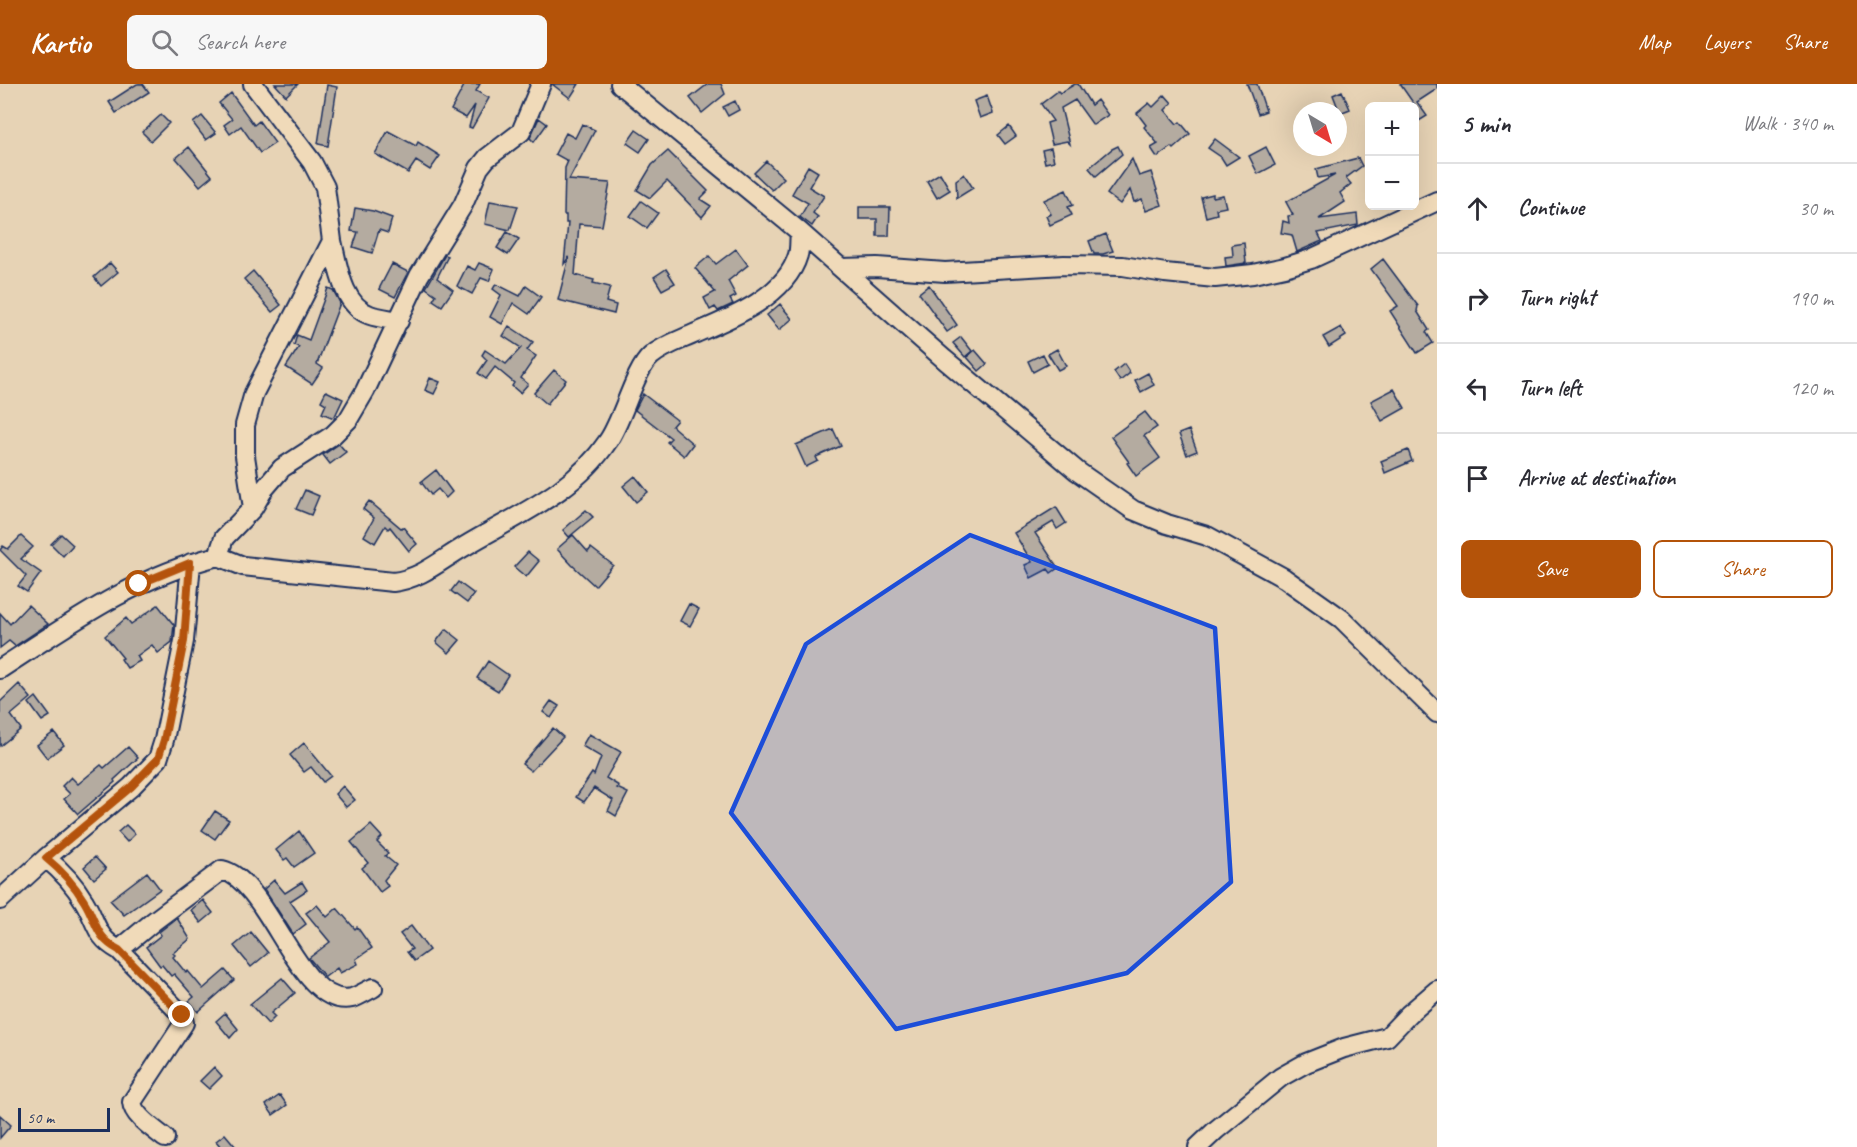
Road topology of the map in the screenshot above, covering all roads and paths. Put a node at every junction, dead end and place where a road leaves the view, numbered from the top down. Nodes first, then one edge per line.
1 (253, 84) edge
2 (541, 84) edge
3 (620, 84) edge
4 (1437, 201) edge
5 (800, 232) junction
6 (332, 241) junction
7 (841, 268) junction
8 (399, 321) junction
9 (253, 508) junction
10 (218, 556) junction
11 (190, 563) junction
12 (0, 669) edge
13 (1437, 713) edge
14 (46, 858) junction
15 (0, 900) edge
16 (119, 950) junction
17 (373, 988) dead end
18 (1437, 990) edge
19 (165, 1138) dead end
20 (1198, 1147) edge

1 - 6 street
2 - 8 street
3 - 5 street
4 - 7 street
5 - 7 street
5 - 10 street
6 - 8 street
6 - 9 street
7 - 13 street
8 - 9 street
9 - 10 street
10 - 11 street
11 - 12 street
11 - 14 street
14 - 15 street
14 - 16 street
16 - 17 street
16 - 19 street
18 - 20 street

